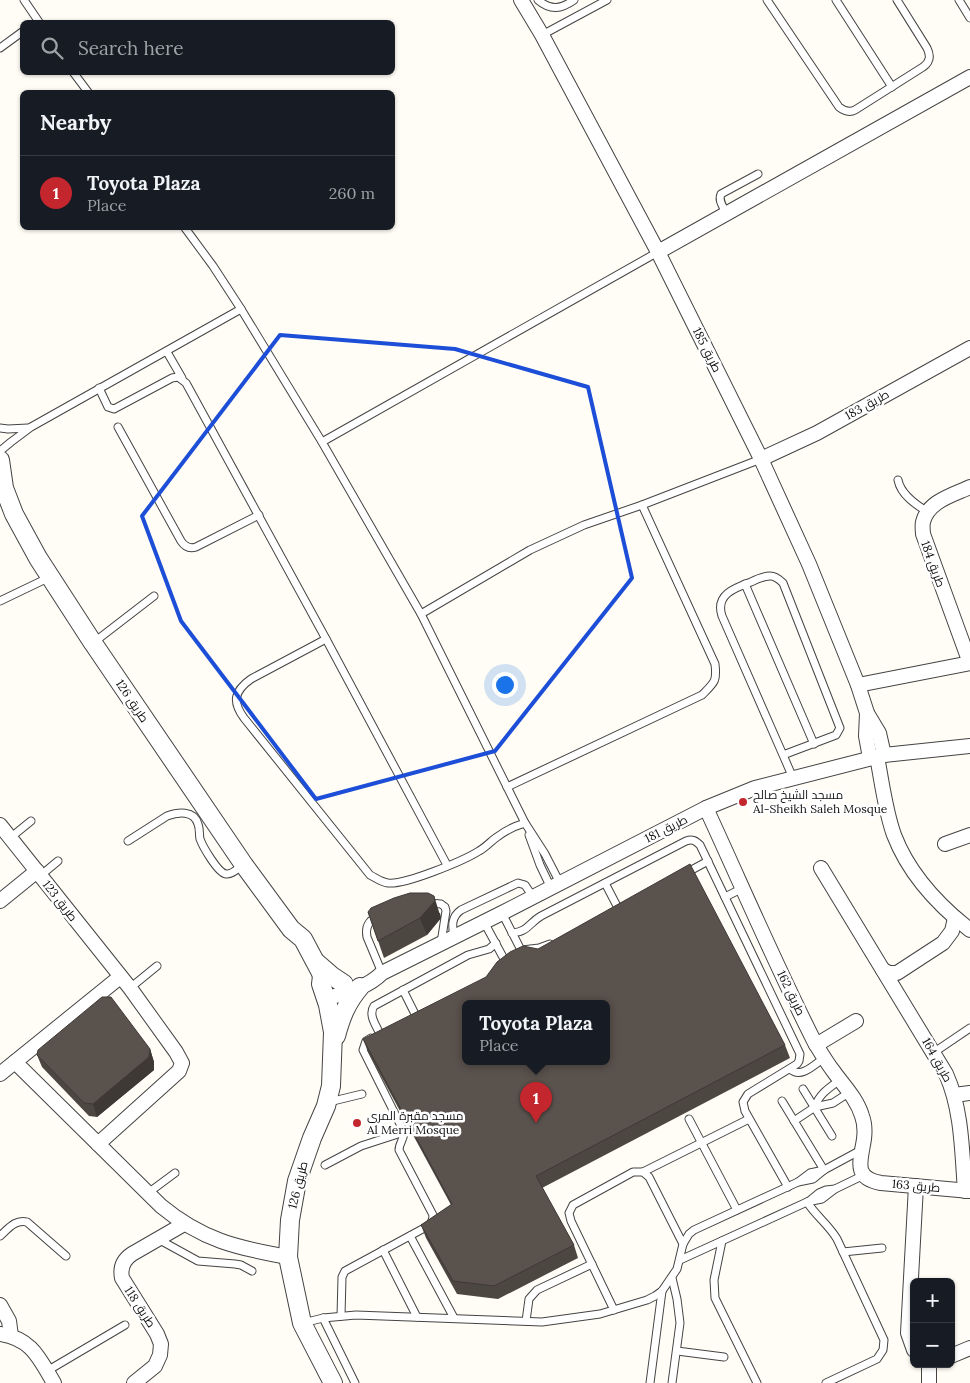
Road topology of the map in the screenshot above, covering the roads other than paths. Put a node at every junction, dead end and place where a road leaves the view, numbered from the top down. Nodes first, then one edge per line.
1 (24, 0) edge
2 (521, 0) edge
3 (538, 0) edge
4 (574, 0) edge
5 (607, 0) edge
6 (766, 0) edge
7 (836, 0) edge
8 (898, 0) edge
9 (959, 0) edge
10 (593, 3) edge
11 (970, 18) edge
12 (37, 20) edge
13 (20, 33) edge
14 (542, 35) junction
15 (0, 48) edge
16 (75, 75) edge
17 (970, 78) edge
18 (892, 87) junction
19 (86, 90) edge
20 (758, 174) dead end
21 (726, 213) junction
22 (187, 230) edge
23 (658, 252) junction
24 (241, 310) junction
25 (167, 352) junction
26 (968, 354) edge
27 (182, 378) junction
28 (99, 388) junction
29 (31, 427) junction
30 (118, 427) dead end
31 (0, 428) edge
32 (322, 442) junction
33 (0, 451) edge
34 (761, 458) junction
35 (0, 460) edge
36 (898, 480) dead end
37 (970, 487) edge
38 (2, 488) edge
39 (642, 505) junction
40 (928, 512) junction
41 (259, 515) junction
42 (50, 577) junction
43 (745, 584) junction
44 (154, 596) dead end
45 (0, 601) edge
46 (421, 614) junction
47 (326, 639) junction
48 (94, 643) junction
49 (970, 663) edge
50 (858, 685) junction
51 (814, 744) junction
52 (970, 746) edge
53 (783, 755) junction
54 (877, 757) junction
55 (793, 778) junction
56 (507, 787) junction
57 (706, 808) junction
58 (31, 821) dead end
59 (525, 823) junction
60 (0, 826) edge
61 (970, 836) edge
62 (10, 838) junction
63 (128, 841) dead end
64 (945, 844) dead end
65 (58, 861) dead end
66 (708, 862) junction
67 (244, 865) junction
68 (448, 865) junction
69 (821, 868) dead end
70 (38, 873) junction
71 (683, 874) edge
72 (605, 883) junction
73 (556, 885) junction
74 (743, 888) junction
75 (533, 897) junction
76 (725, 897) junction
77 (0, 901) edge
78 (424, 902) edge
79 (387, 913) edge
80 (502, 913) junction
81 (609, 913) edge
82 (954, 918) junction
83 (484, 922) junction
84 (291, 929) junction
85 (970, 930) edge
86 (512, 933) junction
87 (454, 937) junction
88 (557, 941) edge
89 (496, 943) junction
90 (441, 944) junction
91 (512, 954) junction
92 (317, 963) junction
93 (497, 964) edge
94 (157, 966) dead end
95 (883, 970) junction
96 (382, 973) junction
97 (120, 977) junction
98 (352, 985) junction
99 (130, 988) junction
100 (324, 990) junction
101 (403, 990) junction
102 (425, 1011) edge
103 (416, 1016) junction
104 (407, 1020) edge
105 (856, 1021) dead end
106 (970, 1028) edge
107 (389, 1029) edge
108 (380, 1034) junction
109 (333, 1044) junction
110 (816, 1045) junction
111 (933, 1053) junction
112 (824, 1058) junction
113 (15, 1062) junction
114 (790, 1069) junction
115 (0, 1074) edge
116 (840, 1080) junction
117 (803, 1088) dead end
118 (850, 1092) junction
119 (970, 1093) edge
120 (362, 1094) dead end
121 (954, 1095) junction
122 (782, 1101) dead end
123 (327, 1103) junction
124 (815, 1107) junction
125 (689, 1119) dead end
126 (750, 1119) junction
127 (794, 1121) junction
128 (404, 1132) junction
129 (832, 1136) dead end
130 (701, 1143) junction
131 (98, 1144) junction
132 (861, 1150) junction
133 (326, 1165) dead end
134 (824, 1170) junction
135 (643, 1172) junction
136 (175, 1173) dead end
137 (864, 1175) junction
138 (916, 1186) junction
139 (788, 1187) junction
140 (968, 1191) edge
141 (148, 1193) junction
142 (808, 1202) junction
143 (737, 1210) junction
144 (184, 1224) junction
145 (0, 1236) edge
146 (410, 1236) junction
147 (157, 1239) junction
148 (722, 1241) junction
149 (683, 1244) junction
150 (882, 1248) dead end
151 (384, 1250) junction
152 (843, 1252) junction
153 (66, 1256) dead end
154 (288, 1257) junction
155 (680, 1260) junction
156 (592, 1264) junction
157 (252, 1271) dead end
158 (672, 1278) junction
159 (662, 1291) junction
160 (0, 1305) edge
161 (614, 1310) junction
162 (341, 1316) junction
163 (417, 1317) junction
164 (323, 1318) junction
165 (454, 1318) junction
166 (526, 1321) junction
167 (302, 1323) junction
168 (125, 1325) dead end
169 (6, 1335) edge
170 (910, 1340) edge
171 (970, 1348) edge
172 (676, 1351) junction
173 (955, 1354) edge
174 (724, 1357) dead end
175 (929, 1368) edge
176 (51, 1377) edge
177 (134, 1383) edge
178 (333, 1383) edge
179 (355, 1383) edge
180 (650, 1383) edge
181 (672, 1383) edge
182 (757, 1383) edge
183 (826, 1383) edge
184 (929, 1383) edge

1 - 12 lane
2 - 14 street, طريق 185
3 - 4 lane
5 - 10 lane
6 - 18 lane
7 - 18 lane
8 - 18 lane
9 - 11 lane
10 - 14 lane
13 - 15 lane
14 - 23 street, طريق 185
16 - 19 lane
17 - 21 street
20 - 21 lane
21 - 23 street
22 - 24 lane
23 - 32 lane
23 - 34 street, طريق 185
24 - 25 lane
24 - 32 lane
25 - 27 lane
25 - 28 lane
26 - 34 street, طريق 183
27 - 28 lane
27 - 41 lane
28 - 29 lane
29 - 31 lane
29 - 33 lane
30 - 41 lane
32 - 46 lane
34 - 39 lane
34 - 50 street, طريق 185
35 - 38 street, طريق 126
36 - 40 lane
37 - 40 street
38 - 42 street, طريق 126
39 - 46 lane
39 - 56 lane
40 - 49 street, طريق 184
41 - 47 lane
42 - 45 lane
42 - 48 street, طريق 126
43 - 51 lane
43 - 51 lane
43 - 53 lane
44 - 48 lane
46 - 56 lane
47 - 68 lane
47 - 68 lane
48 - 67 street, طريق 126
49 - 50 street
50 - 54 street, طريق 185
51 - 53 lane
52 - 54 street, طريق 181
53 - 55 lane
54 - 55 street, طريق 181
54 - 82 street
55 - 57 street, طريق 181
56 - 59 lane
57 - 73 street, طريق 181
57 - 74 street, طريق 162
58 - 62 lane
59 - 68 lane
59 - 73 lane
59 - 73 lane
60 - 62 street, طريق 123
61 - 64 street
62 - 70 street, طريق 123
63 - 67 lane
65 - 70 lane
66 - 71 lane
66 - 72 lane
66 - 76 lane
67 - 84 street, طريق 126
69 - 95 street, طريق 164
70 - 77 street
70 - 97 street, طريق 123
72 - 81 lane
72 - 86 lane
73 - 75 street, طريق 181
74 - 76 lane
74 - 110 street, طريق 162
75 - 80 street, طريق 181
75 - 87 lane
76 - 114 lane
78 - 90 lane
79 - 96 lane
80 - 83 street, طريق 181
80 - 86 lane
82 - 85 street
82 - 95 street
83 - 87 street, طريق 181
83 - 89 lane
84 - 92 street, طريق 126
84 - 100 street, طريق 126
86 - 91 lane
87 - 90 street, طريق 181
88 - 91 lane
89 - 91 lane
89 - 101 lane
90 - 96 street, طريق 181
91 - 93 lane
92 - 98 street
92 - 100 street, طريق 126
94 - 99 lane
95 - 111 street, طريق 164
96 - 98 street, طريق 181
97 - 99 street, طريق 123
97 - 113 street
98 - 100 street, طريق 181
98 - 109 street
99 - 131 street, طريق 123
100 - 109 street, طريق 126
101 - 103 lane
101 - 108 lane
102 - 103 lane
103 - 104 lane
105 - 110 street
106 - 111 lane
107 - 108 lane
108 - 128 lane
109 - 123 street, طريق 126
110 - 112 street, طريق 162
111 - 121 street, طريق 164
112 - 114 lane
112 - 116 street, طريق 162
113 - 115 street
113 - 131 street
114 - 126 lane
116 - 118 street, طريق 162
116 - 124 lane
117 - 124 lane
118 - 124 lane
118 - 132 street, طريق 162
119 - 121 street
120 - 123 lane
121 - 140 street, طريق 164
122 - 127 lane
123 - 154 street, طريق 126
124 - 127 lane
124 - 129 lane
125 - 130 lane
126 - 130 lane
126 - 139 lane
127 - 134 lane
128 - 133 lane
128 - 146 lane
130 - 135 lane
130 - 143 lane
131 - 141 street
132 - 134 lane
132 - 137 street, طريق 162
134 - 139 lane
135 - 149 lane
135 - 156 lane
136 - 141 lane
137 - 138 street, طريق 163
137 - 142 lane
138 - 140 street, طريق 163
138 - 170 street
139 - 143 lane
141 - 144 street
142 - 148 lane
142 - 152 lane
143 - 149 lane
144 - 147 street, طريق 118
144 - 154 street
145 - 153 lane
146 - 151 lane
146 - 165 lane
147 - 157 lane
147 - 177 street, طريق 118
148 - 155 lane
148 - 182 lane
149 - 155 lane
150 - 152 lane
151 - 162 lane
151 - 163 lane
152 - 183 lane
154 - 167 street, طريق 126
155 - 158 lane
156 - 161 lane
156 - 166 lane
158 - 159 lane
158 - 172 lane
159 - 161 lane
159 - 180 lane
160 - 169 street
161 - 166 lane
162 - 163 lane
162 - 164 lane
163 - 165 lane
164 - 167 lane
164 - 179 lane
165 - 166 lane
167 - 178 street, طريق 126
168 - 176 lane
169 - 176 street
171 - 173 street
172 - 174 lane
172 - 181 lane
175 - 184 street

